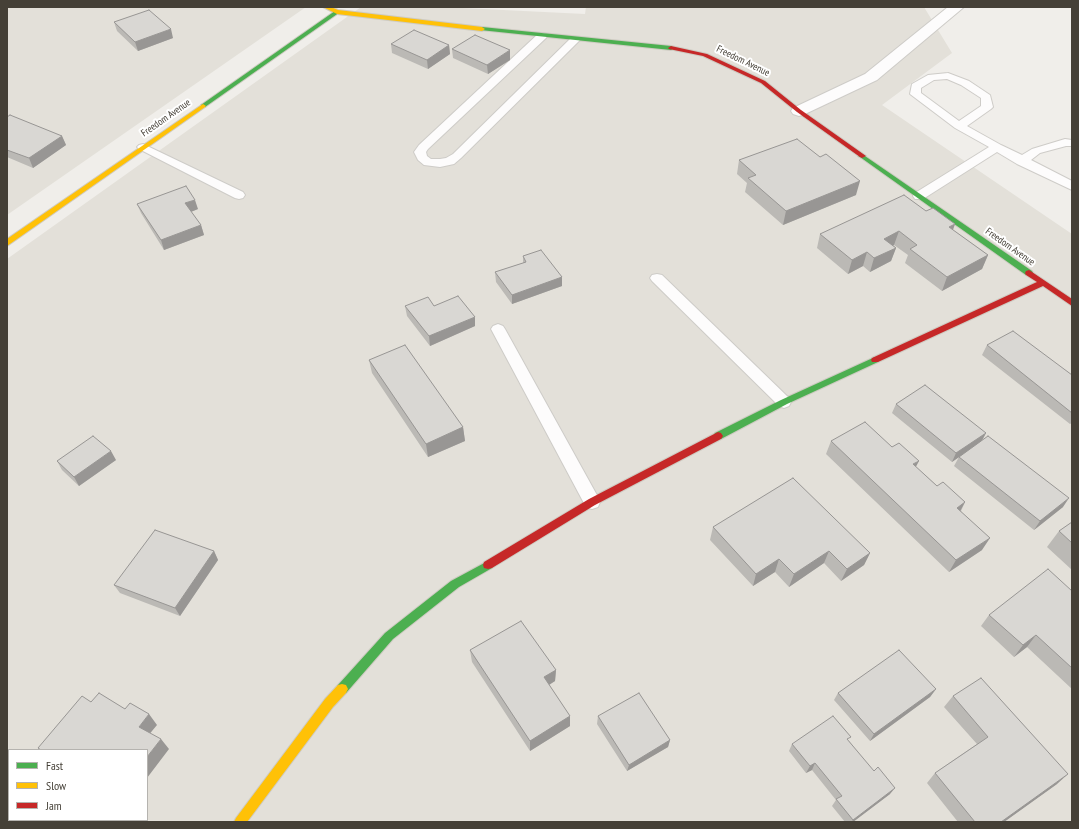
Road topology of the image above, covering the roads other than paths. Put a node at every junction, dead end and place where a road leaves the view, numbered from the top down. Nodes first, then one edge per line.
1 (326, 7) edge
2 (957, 7) edge
3 (337, 12) junction
4 (542, 36) junction
5 (575, 40) junction
6 (800, 111) junction
7 (959, 126) junction
8 (1072, 143) edge
9 (997, 147) junction
10 (143, 148) junction
11 (1021, 161) junction
12 (1072, 186) edge
13 (239, 195) dead end
14 (919, 196) junction
15 (8, 241) edge
16 (657, 278) dead end
17 (1043, 284) junction
18 (1072, 303) edge
19 (498, 329) dead end
20 (784, 402) junction
21 (592, 502) junction
22 (240, 822) edge

1 - 3 street, Freedom Avenue
2 - 6 street
3 - 4 street, Freedom Avenue
3 - 10 street, Freedom Avenue
4 - 5 street, Freedom Avenue
4 - 5 lane
5 - 6 street, Freedom Avenue
6 - 14 street, Freedom Avenue
7 - 7 lane
7 - 9 lane
8 - 11 lane
9 - 11 lane
9 - 14 lane
10 - 13 lane
10 - 15 street, Freedom Avenue
11 - 12 lane
14 - 17 street, Freedom Avenue
16 - 20 lane
17 - 18 street, Freedom Avenue
17 - 20 street
19 - 21 lane
20 - 21 street
21 - 22 street

